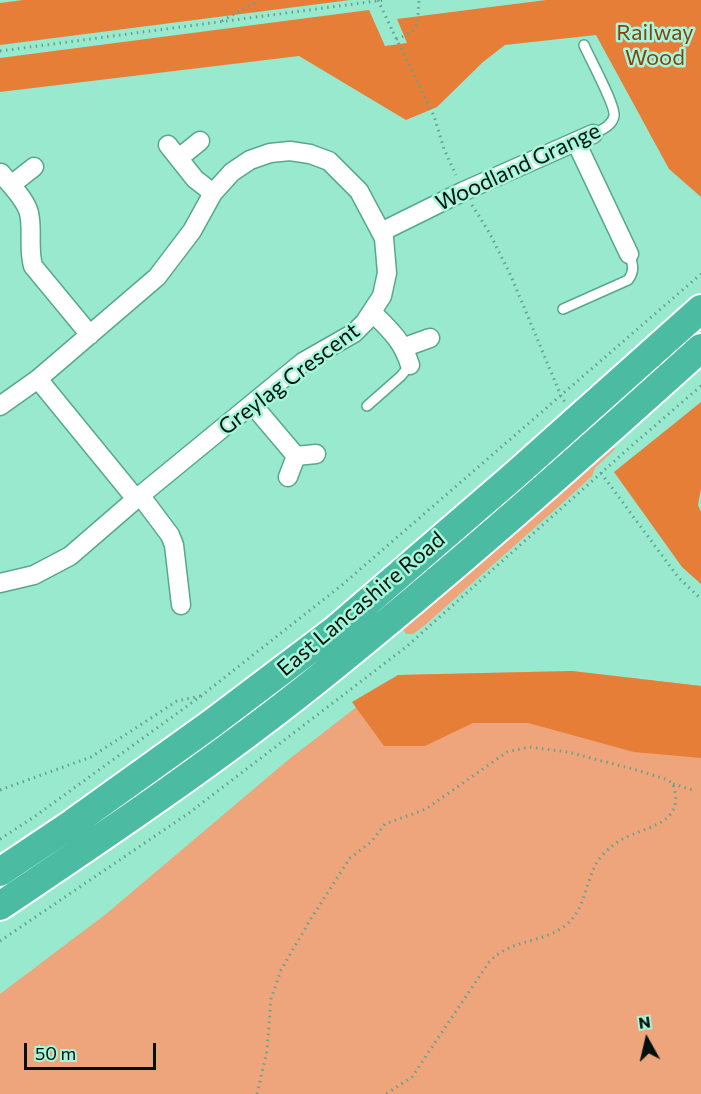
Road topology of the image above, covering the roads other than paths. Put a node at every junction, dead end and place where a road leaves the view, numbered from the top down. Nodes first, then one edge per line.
1 (584, 45) dead end
2 (584, 138) junction
3 (200, 141) dead end
4 (34, 167) dead end
5 (6, 179) edge
6 (213, 194) junction
7 (381, 232) junction
8 (629, 254) joint
9 (563, 309) dead end
10 (701, 309) edge
11 (372, 312) junction
12 (90, 335) junction
13 (430, 338) dead end
14 (405, 347) junction
15 (701, 348) edge
16 (410, 365) joint
17 (38, 379) junction
18 (252, 404) junction
19 (0, 406) edge
20 (367, 406) dead end
21 (316, 454) dead end
22 (296, 456) junction
23 (288, 477) dead end
24 (138, 497) junction
25 (0, 583) edge
26 (181, 605) dead end
27 (0, 872) edge
28 (0, 906) edge

1 - 2 lane, Woodland Grange
2 - 7 street, Woodland Grange
2 - 8 street
3 - 6 street
4 - 5 street
5 - 12 street
6 - 7 street, Greylag Crescent
6 - 12 street, Greylag Crescent
7 - 11 street, Greylag Crescent
8 - 9 lane
10 - 27 highway, East Lancashire Road
11 - 14 street
11 - 18 street, Greylag Crescent
12 - 17 street, Greylag Crescent
13 - 14 street
14 - 16 street
15 - 28 highway, East Lancashire Road
16 - 20 lane
17 - 19 street, Greylag Crescent
17 - 24 street
18 - 22 street
18 - 24 street, Greylag Crescent
21 - 22 street
22 - 23 street
24 - 25 street, Greylag Crescent
24 - 26 street

